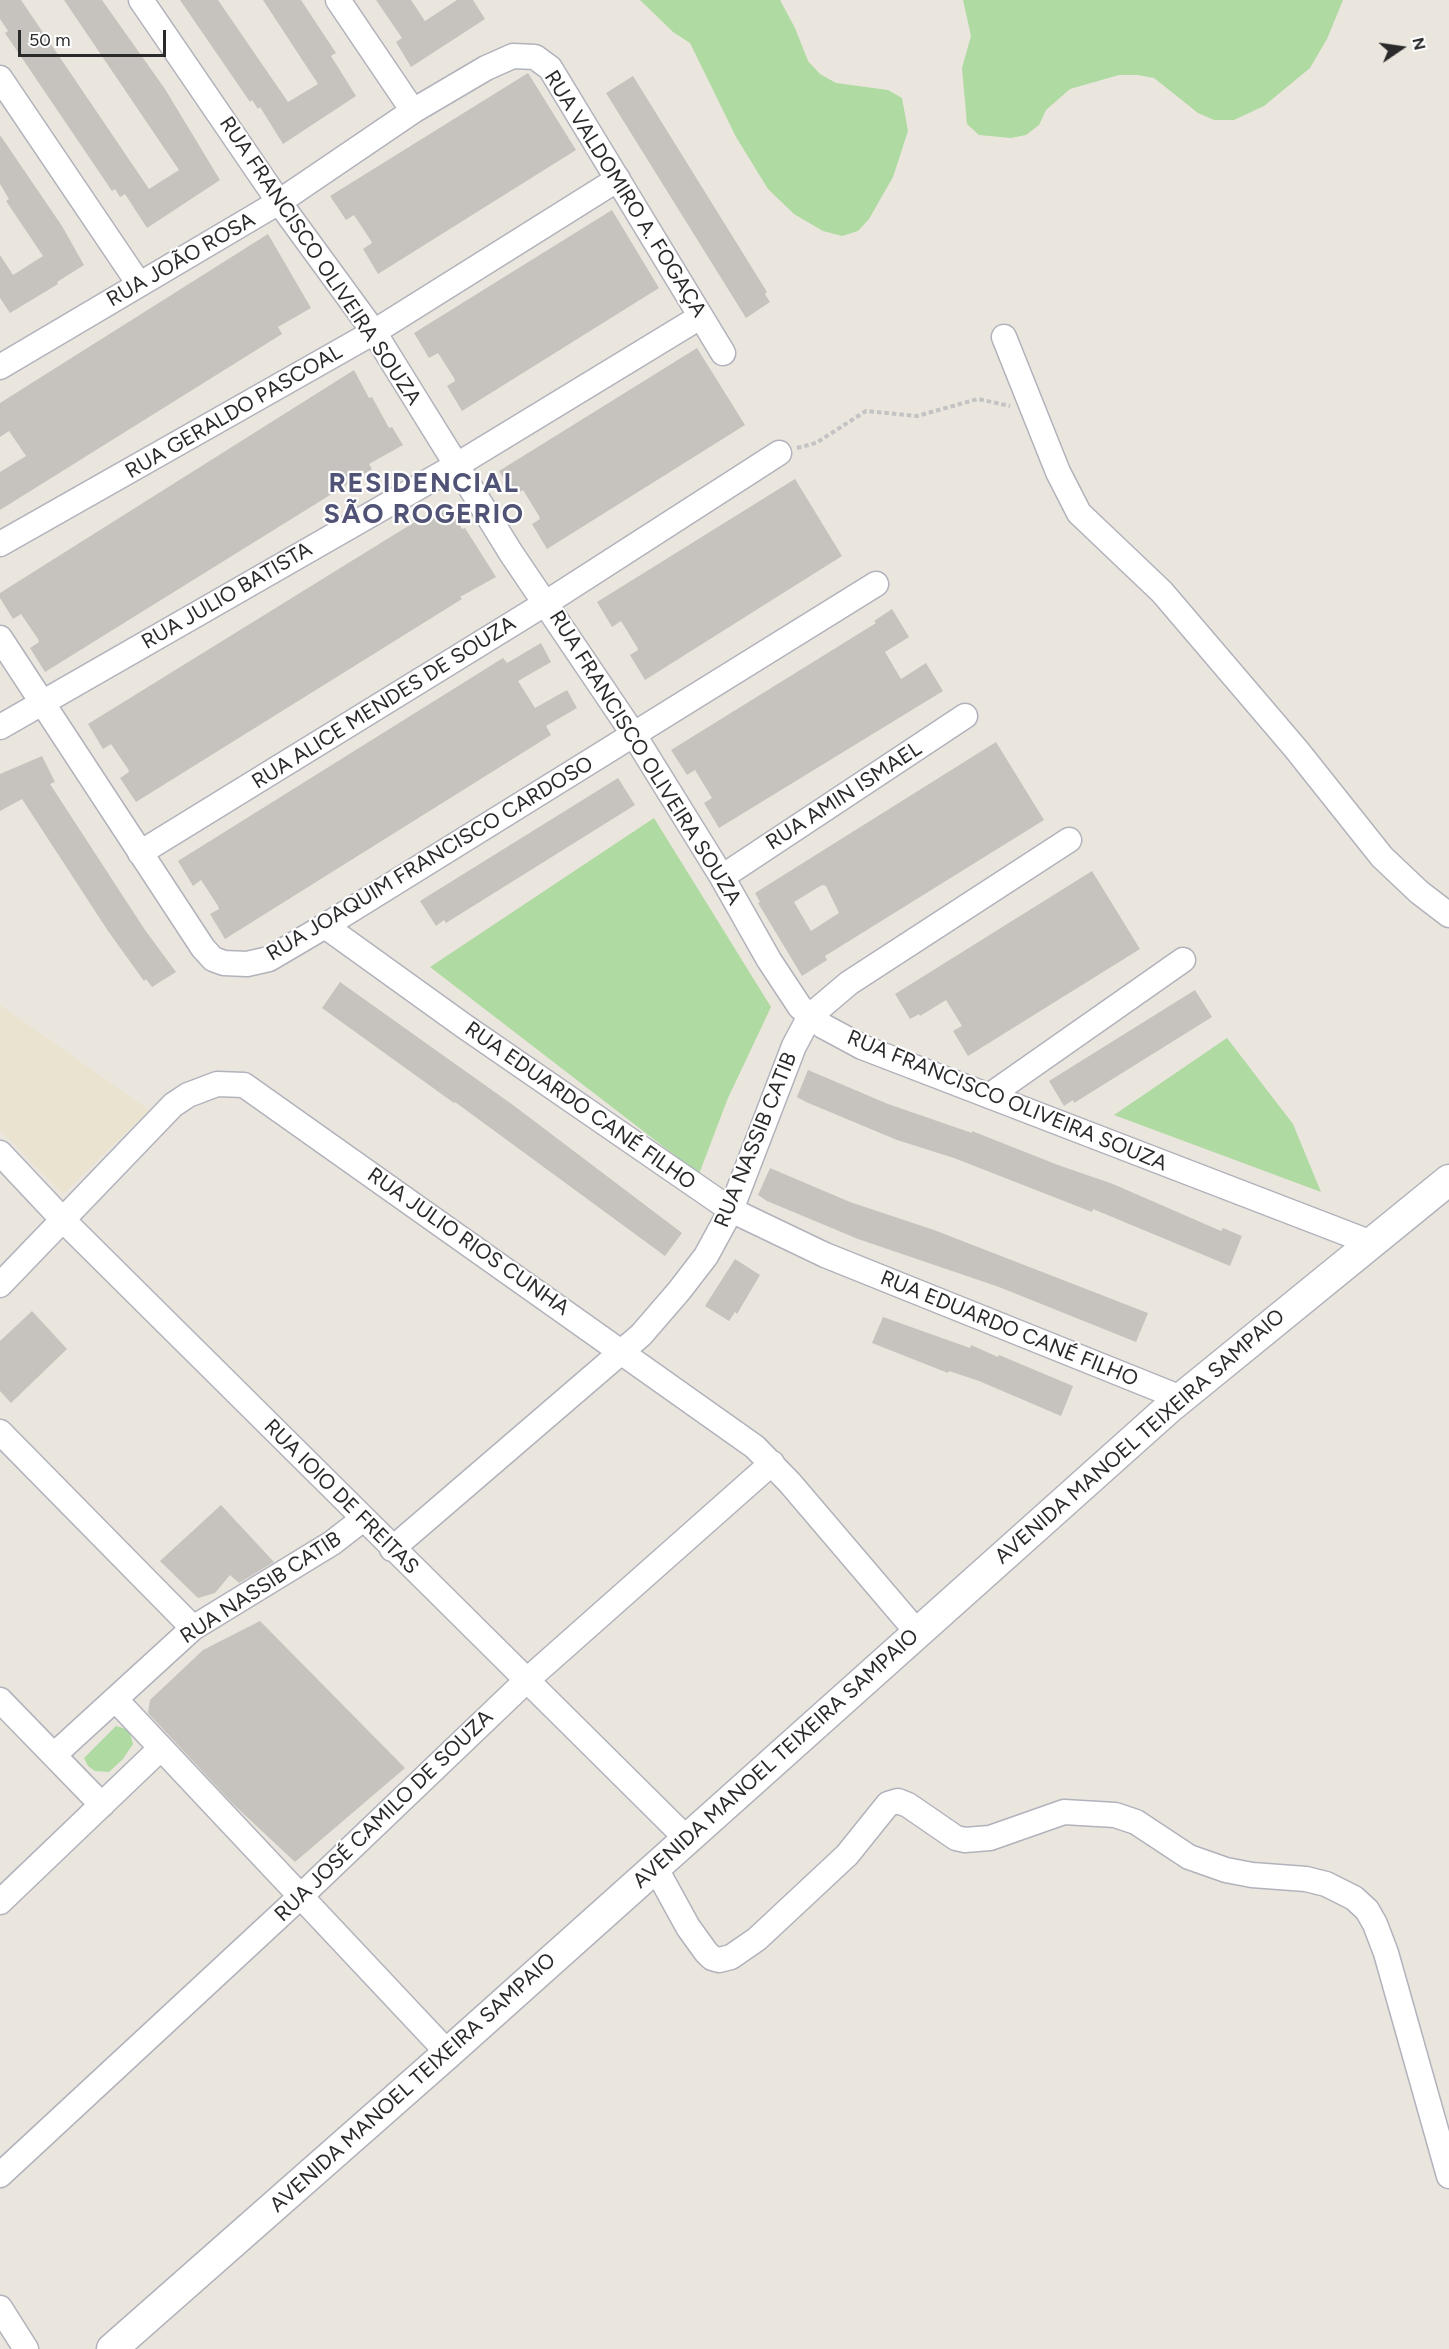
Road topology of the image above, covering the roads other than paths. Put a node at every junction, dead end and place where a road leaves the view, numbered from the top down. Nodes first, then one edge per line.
1 (141, 0) edge
2 (338, 0) edge
3 (513, 57) joint
4 (0, 78) edge
5 (413, 111) junction
6 (618, 179) junction
7 (279, 202) junction
8 (139, 284) junction
9 (700, 316) junction
10 (374, 332) junction
11 (1004, 337) dead end
12 (723, 353) dead end
13 (0, 367) edge
14 (779, 453) road end
15 (457, 465) junction
16 (0, 544) edge
17 (876, 584) dead end
18 (546, 603) junction
19 (0, 638) edge
20 (43, 702) junction
21 (965, 716) dead end
22 (0, 727) edge
23 (634, 735) junction
24 (1069, 840) dead end
25 (140, 853) junction
26 (722, 877) junction
27 (1449, 915) edge
28 (325, 926) junction
29 (1183, 960) dead end
30 (810, 1016) junction
31 (989, 1096) junction
32 (0, 1153) edge
33 (1449, 1180) edge
34 (731, 1210) junction
35 (64, 1221) junction
36 (1369, 1242) junction
37 (0, 1285) edge
38 (621, 1352) junction
39 (1181, 1398) junction
40 (0, 1432) edge
41 (772, 1463) junction
42 (363, 1520) junction
43 (392, 1549) junction
44 (193, 1628) junction
45 (917, 1632) junction
46 (526, 1681) junction
47 (0, 1700) edge
48 (116, 1700) junction
49 (161, 1748) junction
50 (54, 1755) junction
51 (102, 1805) junction
52 (686, 1838) junction
53 (655, 1867) junction
54 (301, 1896) junction
55 (0, 1902) edge
56 (448, 2053) junction
57 (0, 2175) edge
58 (1449, 2176) edge
59 (0, 2308) edge
60 (26, 2349) edge
61 (112, 2349) edge

1 - 7 street, RUA FRANCISCO OLIVEIRA SOUZA
2 - 5 street
3 - 5 street, RUA JOÃO ROSA
3 - 6 street, RUA VALDOMIRO A. FOGAÇA
4 - 8 street
5 - 7 street, RUA JOÃO ROSA
6 - 9 street, RUA VALDOMIRO A. FOGAÇA
6 - 10 street, RUA GERALDO PASCOAL
7 - 8 street, RUA JOÃO ROSA
7 - 10 street, RUA FRANCISCO OLIVEIRA SOUZA
8 - 13 street, RUA JOÃO ROSA
9 - 12 street, RUA VALDOMIRO A. FOGAÇA
9 - 15 street, RUA JULIO BATISTA
10 - 15 street, RUA FRANCISCO OLIVEIRA SOUZA
10 - 16 street, RUA GERALDO PASCOAL
11 - 27 street
14 - 18 street, RUA ALICE MENDES DE SOUZA
15 - 18 street, RUA FRANCISCO OLIVEIRA SOUZA
15 - 20 street, RUA JULIO BATISTA
17 - 23 street, RUA JOAQUIM FRANCISCO CARDOSO
18 - 23 street, RUA FRANCISCO OLIVEIRA SOUZA
18 - 25 street, RUA ALICE MENDES DE SOUZA
19 - 20 street, RUA JOAQUIM FRANCISCO CARDOSO
20 - 22 street, RUA JULIO BATISTA
20 - 25 street, RUA JOAQUIM FRANCISCO CARDOSO
21 - 26 street, RUA AMIN ISMAEL
23 - 26 street, RUA FRANCISCO OLIVEIRA SOUZA
23 - 28 street, RUA JOAQUIM FRANCISCO CARDOSO
24 - 30 street, RUA NASSIB CATIB
25 - 28 street, RUA JOAQUIM FRANCISCO CARDOSO
26 - 30 street, RUA FRANCISCO OLIVEIRA SOUZA
28 - 34 street, RUA EDUARDO CANÉ FILHO
29 - 31 street
30 - 31 street, RUA FRANCISCO OLIVEIRA SOUZA
30 - 34 street, RUA NASSIB CATIB
31 - 36 street, RUA FRANCISCO OLIVEIRA SOUZA
32 - 35 street, RUA IOIO DE FREITAS
33 - 36 street, AVENIDA MANOEL TEIXEIRA SAMPAIO
34 - 38 street, RUA NASSIB CATIB
34 - 39 street, RUA EDUARDO CANÉ FILHO
35 - 37 street, RUA JULIO RIOS CUNHA
35 - 38 street, RUA JULIO RIOS CUNHA
35 - 42 street, RUA IOIO DE FREITAS
36 - 39 street, AVENIDA MANOEL TEIXEIRA SAMPAIO
38 - 41 street, RUA JULIO RIOS CUNHA
38 - 43 street, RUA NASSIB CATIB
39 - 45 street, AVENIDA MANOEL TEIXEIRA SAMPAIO
40 - 44 street
41 - 45 street, RUA JULIO RIOS CUNHA
41 - 46 street, RUA JOSÉ CAMILO DE SOUZA
42 - 43 street, RUA IOIO DE FREITAS
42 - 44 street, RUA NASSIB CATIB
43 - 46 street, RUA IOIO DE FREITAS
44 - 48 street, RUA NASSIB CATIB
45 - 52 street, AVENIDA MANOEL TEIXEIRA SAMPAIO
46 - 52 street, RUA IOIO DE FREITAS
46 - 54 street, RUA JOSÉ CAMILO DE SOUZA
47 - 50 street
48 - 49 street
48 - 50 street, RUA NASSIB CATIB
49 - 51 street
49 - 54 street
50 - 51 street
51 - 55 street
52 - 53 street, AVENIDA MANOEL TEIXEIRA SAMPAIO
53 - 56 street, AVENIDA MANOEL TEIXEIRA SAMPAIO
53 - 58 street
54 - 56 street
54 - 57 street, RUA JOSÉ CAMILO DE SOUZA
56 - 61 street, AVENIDA MANOEL TEIXEIRA SAMPAIO
59 - 60 street

